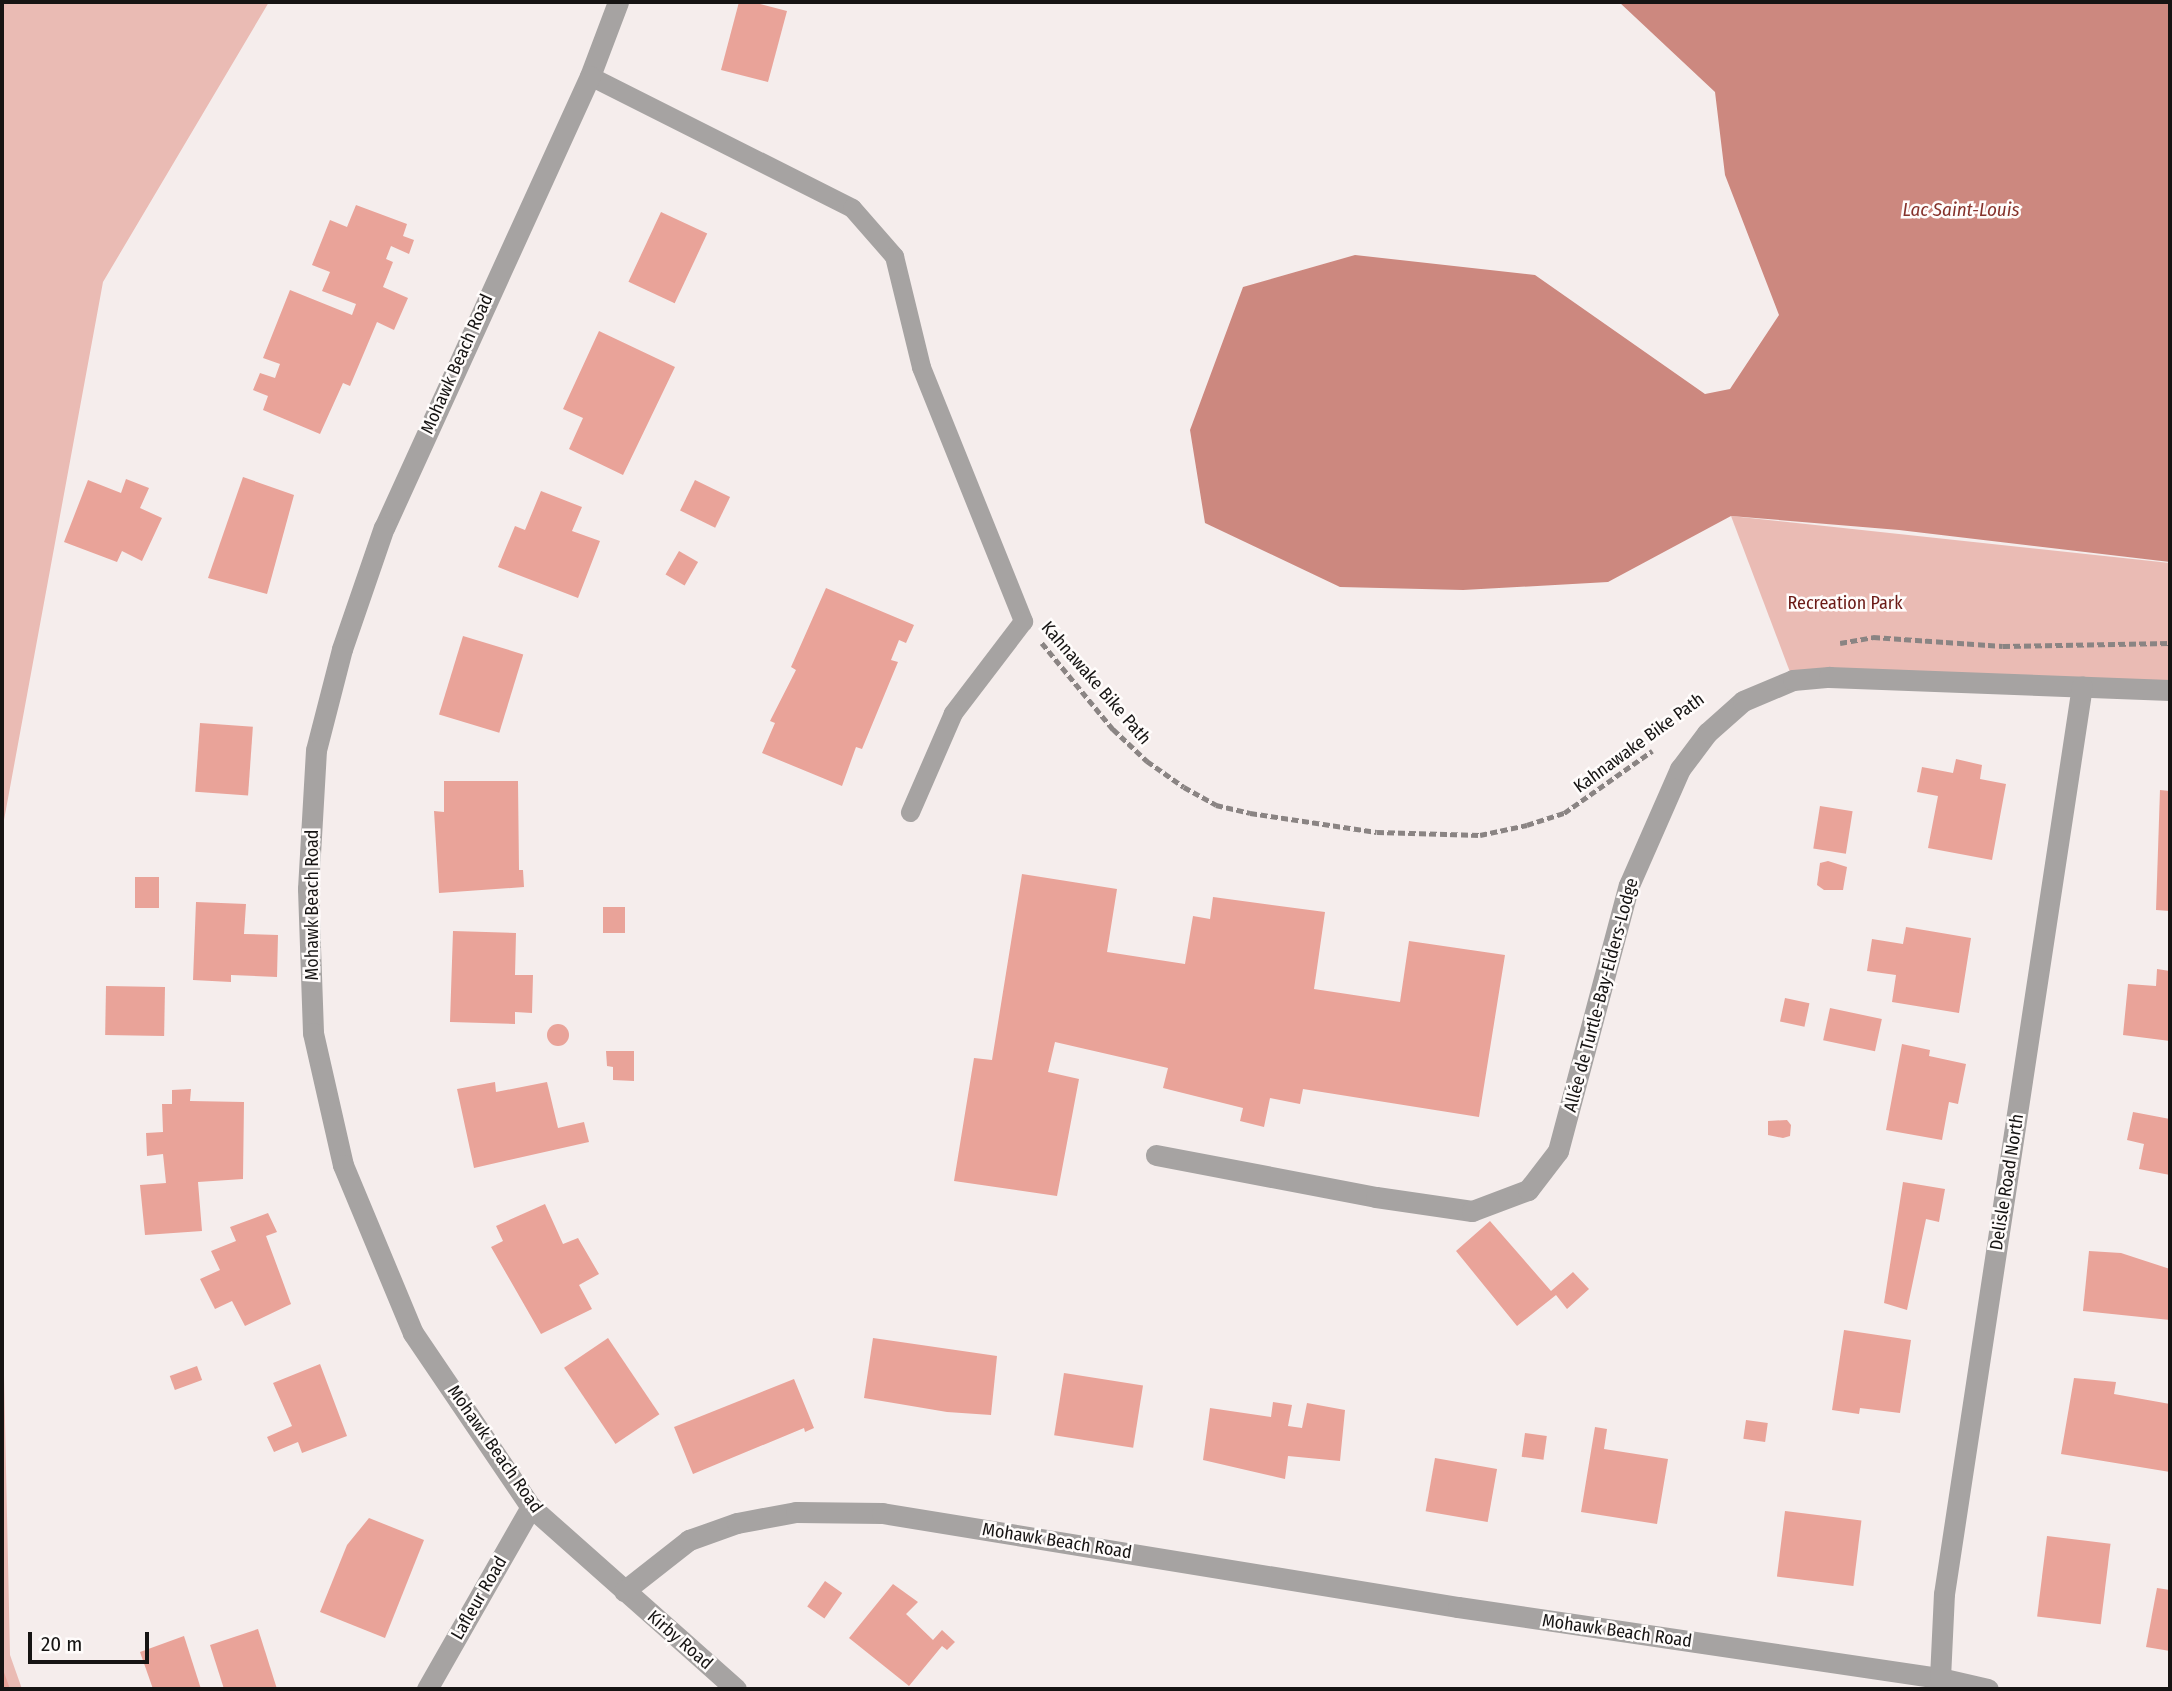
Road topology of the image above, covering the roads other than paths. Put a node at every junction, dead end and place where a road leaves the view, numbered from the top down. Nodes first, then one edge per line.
1 (618, 2) edge
2 (590, 76) junction
3 (2082, 686) junction
4 (2170, 690) edge
5 (909, 812) dead end
6 (1156, 1155) dead end
7 (531, 1507) junction
8 (624, 1591) junction
9 (1940, 1678) junction
10 (426, 1689) edge
11 (736, 1689) edge
12 (1988, 1689) edge

1 - 2 street, Mohawk Beach Road
2 - 5 lane
2 - 7 street, Mohawk Beach Road
3 - 4 street, Allée de Turtle-Bay-Elders-Lodge
3 - 6 street, Allée de Turtle-Bay-Elders-Lodge
3 - 9 street, Delisle Road North
7 - 8 street, Mohawk Beach Road
7 - 10 street, Lafleur Road
8 - 9 street, Mohawk Beach Road
8 - 11 street, Kirby Road
9 - 12 street, Mohawk Beach Road

